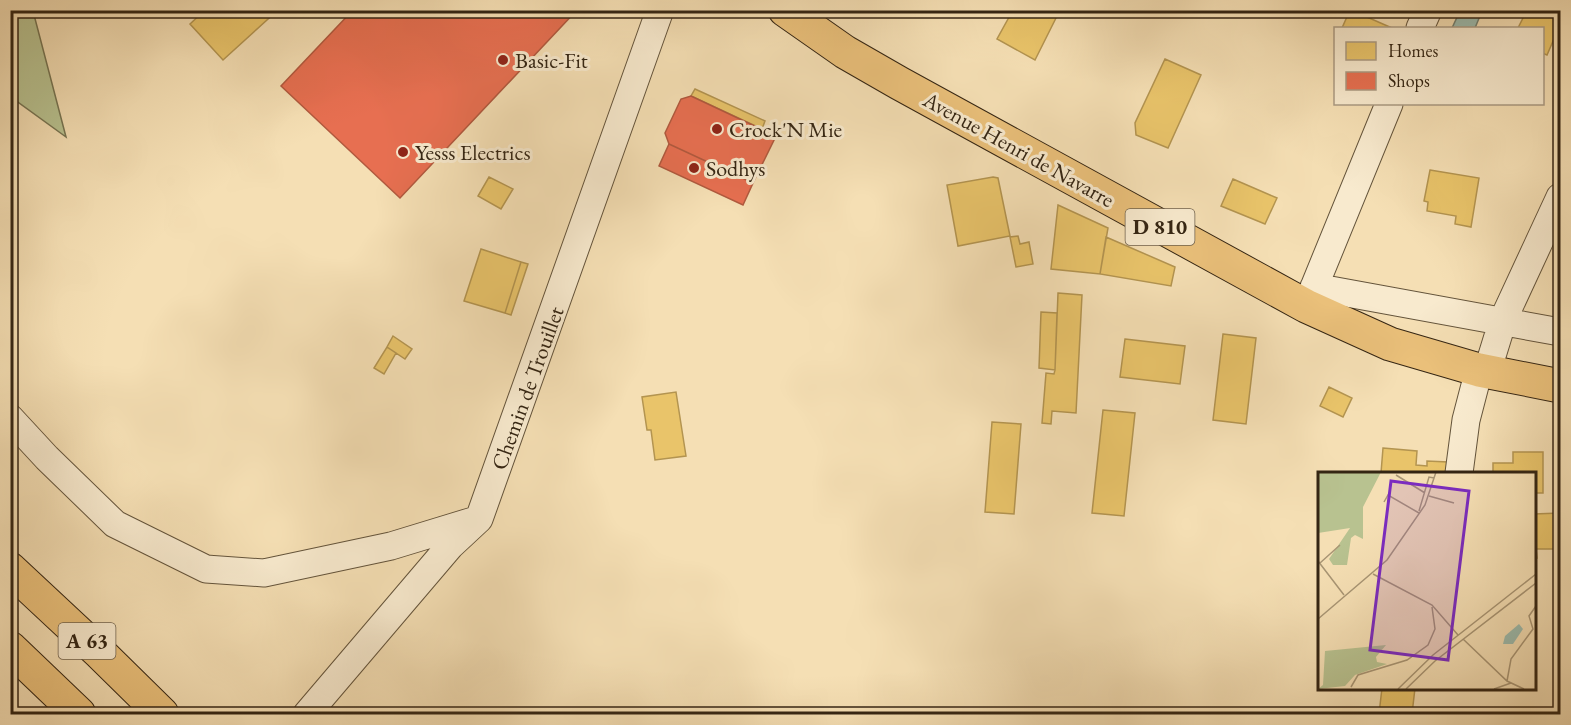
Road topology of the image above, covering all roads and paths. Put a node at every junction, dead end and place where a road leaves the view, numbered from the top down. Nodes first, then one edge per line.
1 (660, 10) edge
2 (785, 10) edge
3 (1428, 10) edge
4 (1420, 27) edge
5 (1389, 105) edge
6 (1560, 197) edge
7 (1310, 296) junction
8 (1503, 320) junction
9 (1560, 332) edge
10 (1483, 371) junction
11 (1560, 386) edge
12 (10, 418) edge
13 (1459, 472) edge
14 (479, 519) junction
15 (10, 569) edge
16 (10, 648) edge
17 (78, 714) edge
18 (162, 714) edge
19 (307, 714) edge

1 - 14 street, Chemin de Trouillet
2 - 7 main road, Avenue Henri de Navarre / D 810
3 - 4 street
5 - 7 street
6 - 8 street
7 - 8 street
7 - 10 main road, Avenue Henri de Navarre / D 810
8 - 9 street
8 - 10 street
10 - 11 main road, Avenue Henri de Navarre / D 810
10 - 13 street
12 - 14 street
14 - 19 street, Chemin de Trouillet
15 - 18 main road, A 63
16 - 17 main road, A 63

